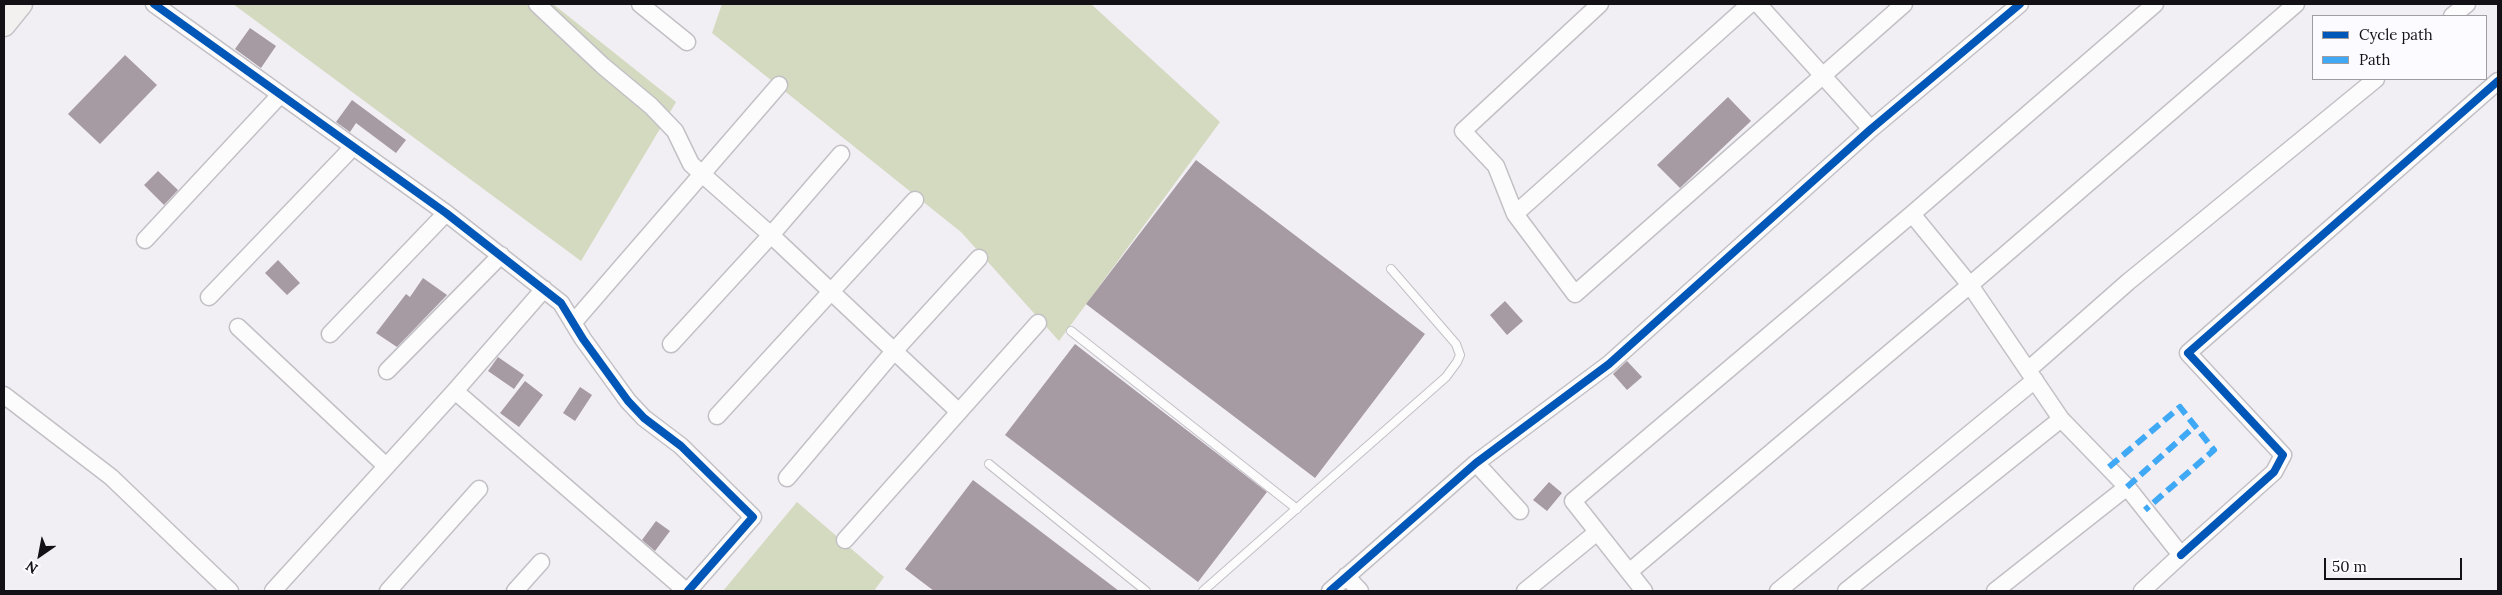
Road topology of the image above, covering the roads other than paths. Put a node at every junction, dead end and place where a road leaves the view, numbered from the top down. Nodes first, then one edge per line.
1 (22, 4) edge
2 (154, 4) edge
3 (537, 4) edge
4 (640, 4) edge
5 (1600, 4) edge
6 (1750, 4) edge
7 (1758, 4) edge
8 (1904, 4) edge
9 (2020, 4) edge
10 (2155, 4) edge
11 (2467, 4) edge
12 (2289, 6) edge
13 (2453, 15) edge
14 (4, 25) edge
15 (687, 42) dead end
16 (1822, 75) junction
17 (2375, 80) edge
18 (2498, 81) edge
19 (779, 85) dead end
20 (280, 95) junction
21 (1871, 129) junction
22 (352, 147) junction
23 (841, 154) dead end
24 (702, 174) junction
25 (915, 200) dead end
26 (446, 213) junction
27 (1514, 214) junction
28 (1912, 214) junction
29 (771, 235) junction
30 (145, 240) dead end
31 (501, 256) junction
32 (979, 258) dead end
33 (1391, 269) dead end
34 (1970, 285) junction
35 (544, 289) junction
36 (831, 291) junction
37 (210, 297) dead end
38 (573, 323) junction
39 (1038, 324) dead end
40 (238, 327) dead end
41 (1071, 331) dead end
42 (330, 334) dead end
43 (671, 344) dead end
44 (895, 350) junction
45 (387, 371) dead end
46 (2031, 375) junction
47 (455, 392) junction
48 (4, 395) edge
49 (959, 412) junction
50 (717, 416) dead end
51 (2061, 419) junction
52 (1476, 463) junction
53 (989, 464) dead end
54 (386, 466) junction
55 (787, 478) dead end
56 (2127, 487) junction
57 (479, 489) dead end
58 (1297, 509) junction
59 (1520, 511) dead end
60 (1596, 533) junction
61 (845, 540) dead end
62 (2181, 555) junction
63 (541, 562) dead end
64 (1628, 572) junction
65 (1346, 576) junction
66 (230, 591) edge
67 (273, 591) edge
68 (388, 591) edge
69 (515, 591) edge
70 (687, 591) edge
71 (1146, 591) edge
72 (1202, 591) edge
73 (1330, 591) edge
74 (1360, 591) edge
75 (1525, 591) edge
76 (1644, 591) edge
77 (1778, 591) edge
78 (1846, 591) edge
79 (1995, 591) edge
80 (2142, 591) edge

1 - 14 street
2 - 20 street
3 - 24 street
4 - 15 street
5 - 27 street
6 - 27 street
7 - 16 street
8 - 16 street
9 - 21 street
10 - 28 street
11 - 13 street
12 - 34 street
16 - 21 street
16 - 27 street
17 - 46 street
18 - 62 street
19 - 24 street
20 - 22 street
20 - 30 street
21 - 52 street
22 - 26 street
22 - 37 street
23 - 29 street
24 - 29 street
24 - 38 street
25 - 36 street
26 - 31 street
26 - 42 street
28 - 34 street
28 - 60 street
29 - 36 street
29 - 43 street
31 - 35 street
31 - 45 street
32 - 44 street
33 - 58 lane
34 - 46 street
34 - 64 street
35 - 38 street
35 - 47 street
36 - 44 street
36 - 50 street
38 - 70 street
39 - 49 street
40 - 54 street
41 - 58 lane
44 - 49 street
44 - 55 street
46 - 51 street
46 - 77 street
47 - 54 street
47 - 70 street
48 - 66 street
49 - 61 street
51 - 56 street
51 - 78 street
52 - 59 street
52 - 65 street
53 - 71 lane
54 - 67 street
56 - 62 street
56 - 79 street
57 - 68 street
58 - 72 lane
60 - 64 street
60 - 75 street
62 - 80 street
63 - 69 street
64 - 76 street
65 - 73 street
65 - 74 street

